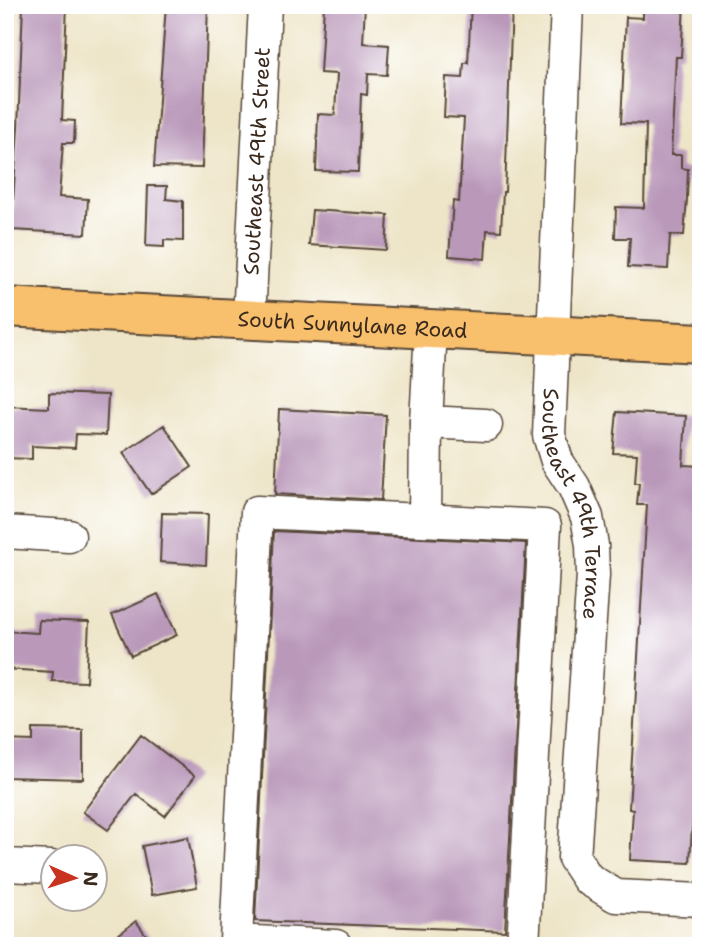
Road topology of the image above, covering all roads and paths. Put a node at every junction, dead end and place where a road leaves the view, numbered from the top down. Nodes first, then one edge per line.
1 (265, 5) edge
2 (567, 5) edge
3 (5, 307) edge
4 (249, 319) junction
5 (431, 329) junction
6 (552, 335) junction
7 (701, 343) edge
8 (426, 422) junction
9 (486, 425) dead end
10 (425, 520) junction
11 (5, 532) edge
12 (69, 536) dead end
13 (5, 865) edge
14 (38, 866) edge
15 (701, 900) edge
16 (335, 946) edge
17 (523, 946) edge

1 - 4 street, Southeast 49th Street
2 - 6 street, Southeast 49th Terrace
3 - 4 main road, South Sunnylane Road
4 - 5 main road, South Sunnylane Road
5 - 6 main road, South Sunnylane Road
5 - 8 street
6 - 7 main road, South Sunnylane Road
6 - 15 street, Southeast 49th Terrace
8 - 9 street
8 - 10 street
10 - 16 street
10 - 17 street
11 - 12 street
13 - 14 street

